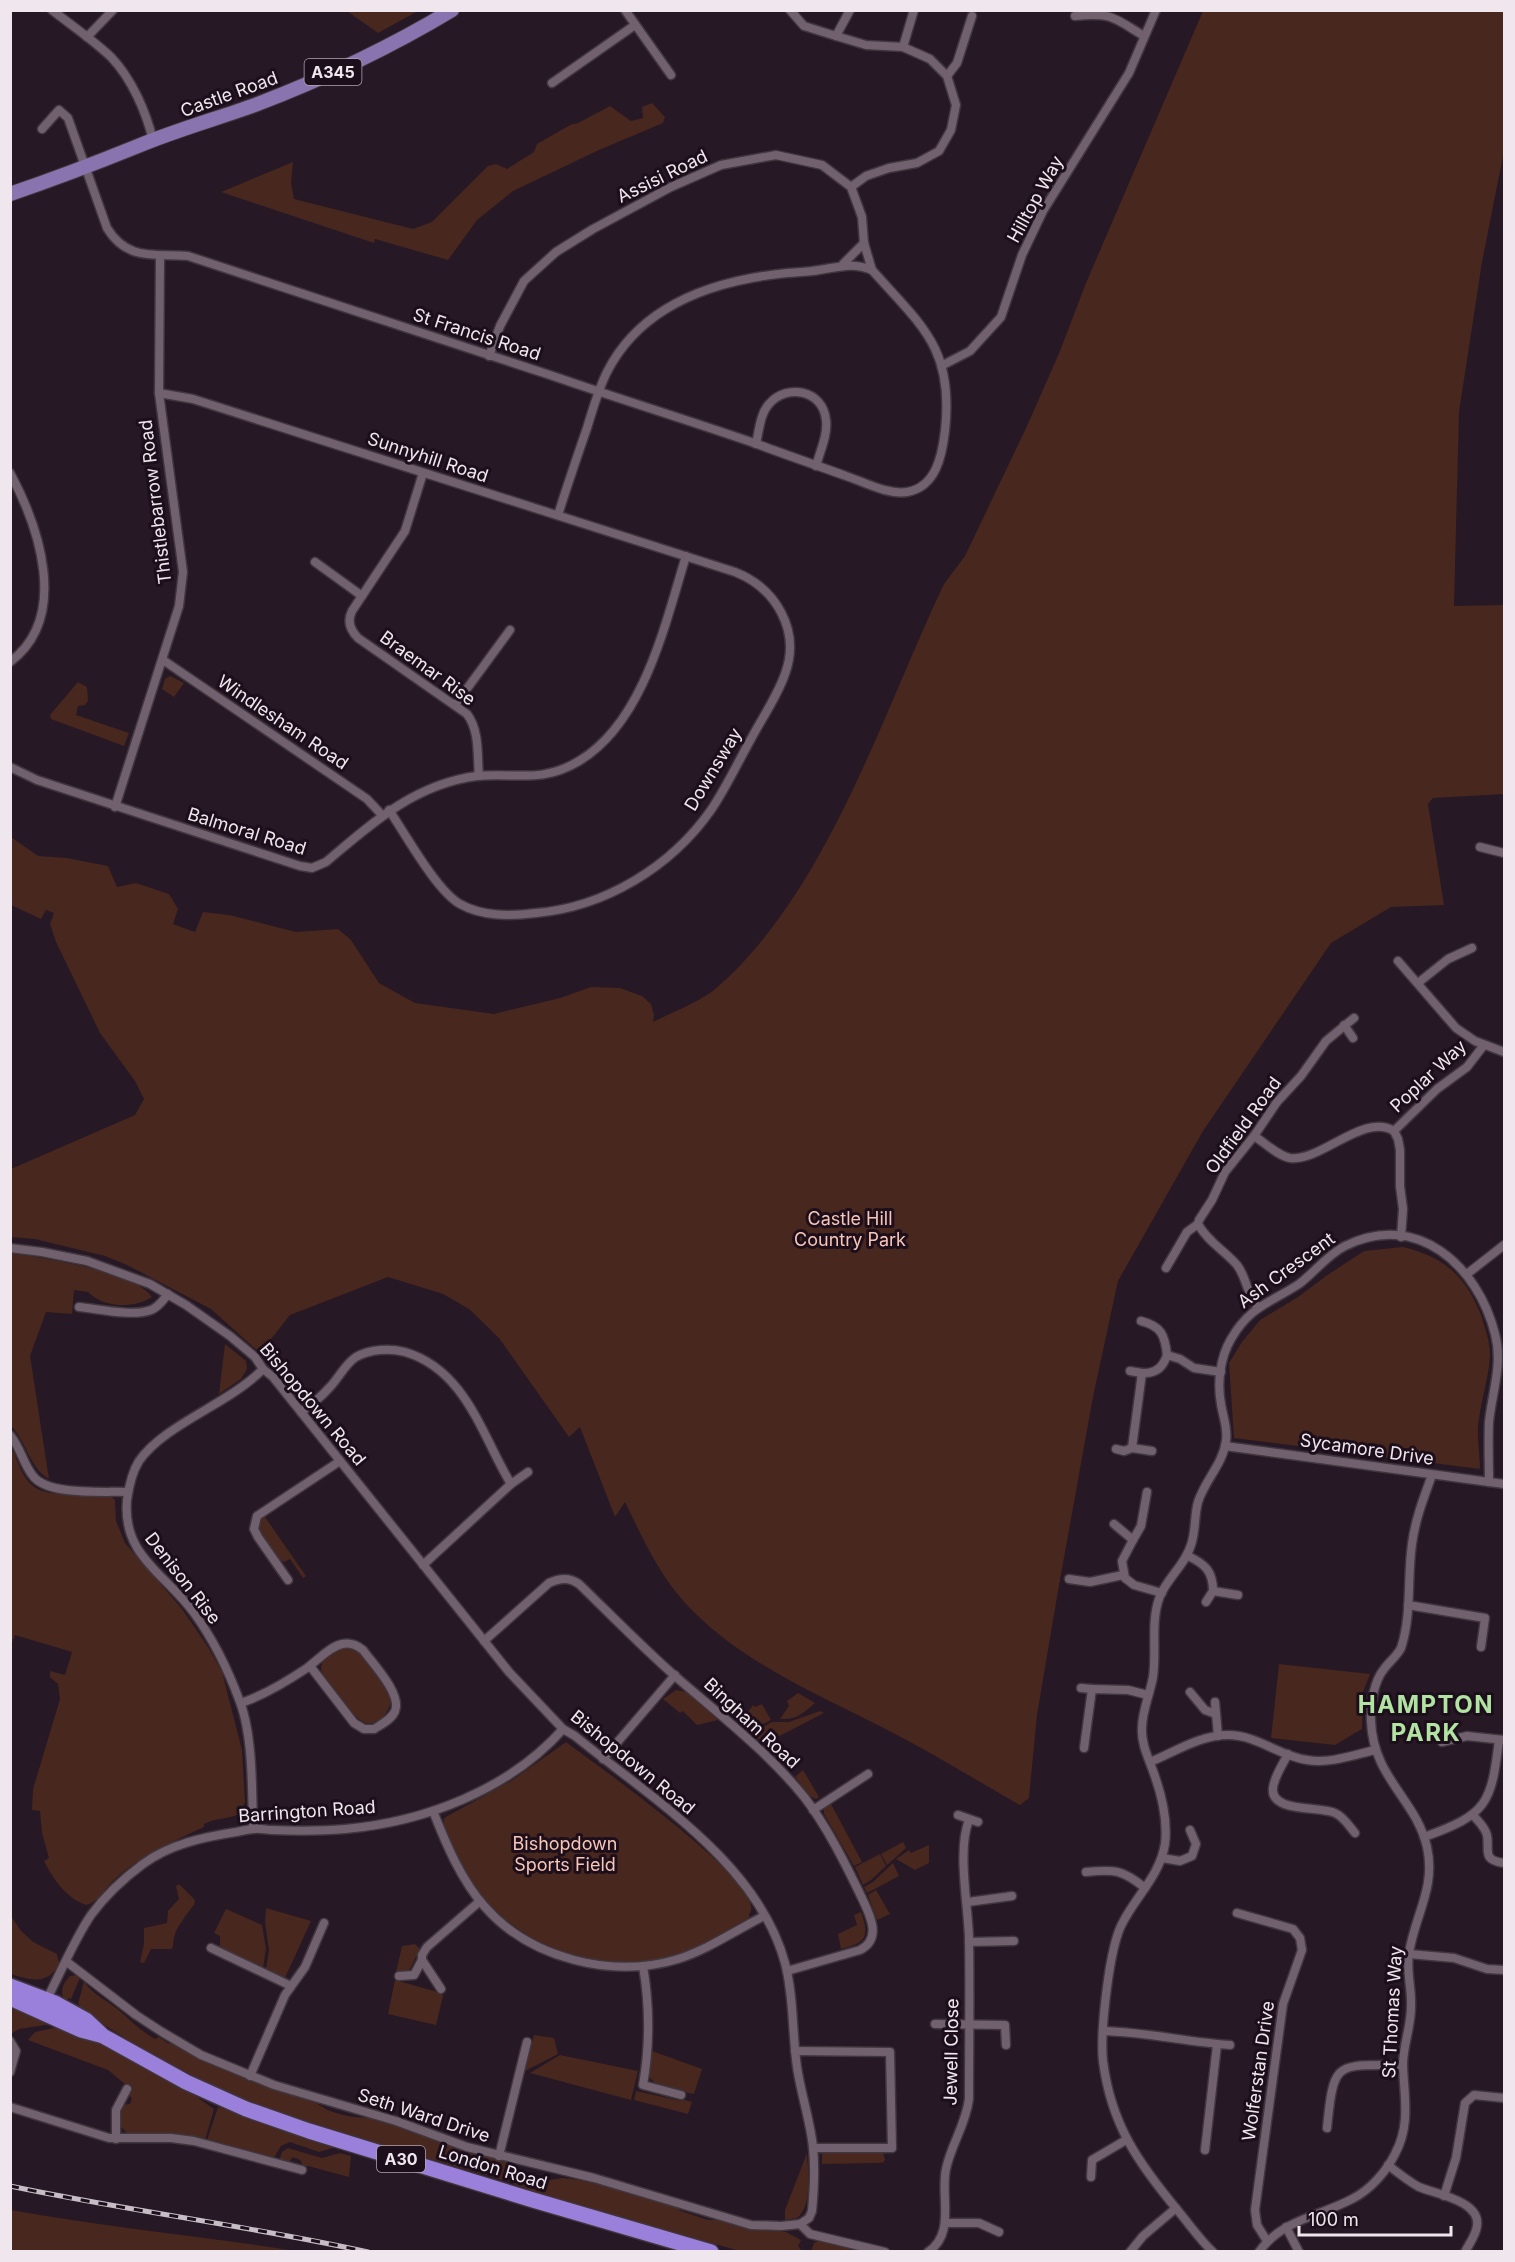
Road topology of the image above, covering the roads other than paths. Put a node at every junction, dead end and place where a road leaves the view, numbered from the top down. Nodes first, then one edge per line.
1 (52, 10) edge
2 (113, 10) edge
3 (452, 10) edge
4 (625, 10) edge
5 (790, 10) edge
6 (850, 10) edge
7 (914, 10) edge
8 (1156, 10) edge
9 (972, 16) dead end
10 (1076, 16) dead end
11 (635, 25) junction
12 (836, 36) junction
13 (1144, 36) junction
14 (87, 38) junction
15 (903, 47) junction
16 (671, 75) dead end
17 (947, 76) junction
18 (552, 83) dead end
19 (42, 129) dead end
20 (153, 141) junction
21 (86, 168) junction
22 (851, 187) junction
23 (10, 194) edge
24 (864, 243) junction
25 (160, 256) junction
26 (843, 264) junction
27 (872, 270) junction
28 (489, 356) junction
29 (943, 365) junction
30 (599, 392) junction
31 (159, 393) junction
32 (756, 444) junction
33 (816, 466) junction
34 (10, 473) edge
35 (423, 473) junction
36 (558, 515) junction
37 (686, 556) junction
38 (315, 562) dead end
39 (362, 596) junction
40 (510, 630) dead end
41 (163, 660) junction
42 (10, 662) edge
43 (455, 705) junction
44 (10, 767) edge
45 (479, 776) junction
46 (115, 807) junction
47 (386, 813) junction
48 (1480, 847) dead end
49 (1504, 853) edge
50 (1472, 948) dead end
51 (1398, 961) dead end
52 (1418, 983) junction
53 (1354, 1018) dead end
54 (1344, 1025) junction
55 (1353, 1038) dead end
56 (1484, 1045) junction
57 (1504, 1052) edge
58 (1394, 1131) junction
59 (1254, 1136) junction
60 (1198, 1224) junction
61 (1401, 1237) junction
62 (1504, 1245) edge
63 (10, 1248) edge
64 (1167, 1268) dead end
65 (1467, 1274) junction
66 (168, 1294) junction
67 (79, 1307) dead end
68 (1258, 1307) junction
69 (1141, 1320) dead end
70 (1167, 1355) junction
71 (263, 1369) junction
72 (1130, 1371) dead end
73 (1221, 1372) junction
74 (1142, 1373) junction
75 (301, 1412) junction
76 (10, 1435) edge
77 (1225, 1446) junction
78 (1132, 1448) junction
79 (1116, 1449) dead end
80 (1152, 1451) dead end
81 (340, 1461) junction
82 (528, 1472) dead end
83 (1432, 1475) junction
84 (1489, 1482) junction
85 (511, 1484) junction
86 (1504, 1484) edge
87 (128, 1492) junction
88 (1148, 1492) dead end
89 (1114, 1524) dead end
90 (1133, 1540) junction
91 (1188, 1556) junction
92 (423, 1565) junction
93 (1124, 1575) junction
94 (1069, 1579) dead end
95 (288, 1580) dead end
96 (1213, 1591) junction
97 (1162, 1593) junction
98 (1238, 1595) dead end
99 (1206, 1602) dead end
100 (1408, 1605) junction
101 (484, 1641) junction
102 (1482, 1647) dead end
103 (310, 1666) junction
104 (675, 1675) junction
105 (1081, 1688) dead end
106 (1092, 1689) junction
107 (1190, 1692) dead end
108 (1148, 1695) junction
109 (1215, 1702) dead end
110 (241, 1703) junction
111 (1216, 1714) junction
112 (563, 1729) junction
113 (1218, 1736) junction
114 (1502, 1740) edge
115 (1443, 1743) dead end
116 (1084, 1748) dead end
117 (1375, 1750) junction
118 (1288, 1754) junction
119 (603, 1759) junction
120 (1150, 1762) junction
121 (868, 1774) dead end
122 (813, 1810) junction
123 (433, 1811) junction
124 (958, 1815) dead end
125 (1473, 1815) junction
126 (253, 1828) junction
127 (1190, 1830) dead end
128 (1355, 1833) dead end
129 (1425, 1837) junction
130 (1162, 1858) junction
131 (1504, 1863) edge
132 (1086, 1872) dead end
133 (1145, 1888) junction
134 (1012, 1896) dead end
135 (480, 1901) junction
136 (968, 1902) junction
137 (1237, 1913) dead end
138 (764, 1916) junction
139 (324, 1923) dead end
140 (1014, 1941) dead end
141 (969, 1942) junction
142 (211, 1948) dead end
143 (1409, 1954) junction
144 (423, 1960) junction
145 (67, 1962) junction
146 (643, 1966) junction
147 (1504, 1970) edge
148 (787, 1971) junction
149 (399, 1976) dead end
150 (10, 1986) edge
151 (291, 1986) junction
152 (441, 1989) dead end
153 (10, 1998) edge
154 (44, 2006) junction
155 (934, 2024) dead end
156 (969, 2024) junction
157 (1103, 2031) junction
158 (10, 2041) edge
159 (527, 2042) dead end
160 (1218, 2044) junction
161 (1006, 2045) dead end
162 (1230, 2045) dead end
163 (795, 2051) junction
164 (1403, 2065) junction
165 (10, 2072) edge
166 (250, 2076) junction
167 (127, 2089) dead end
168 (681, 2095) dead end
169 (1504, 2098) edge
170 (10, 2108) edge
171 (1327, 2128) dead end
172 (116, 2139) junction
173 (1126, 2140) junction
174 (813, 2148) junction
175 (1205, 2150) dead end
176 (499, 2156) junction
177 (1388, 2165) junction
178 (302, 2170) dead end
179 (1091, 2177) dead end
180 (1444, 2196) junction
181 (1176, 2208) junction
182 (945, 2223) junction
183 (800, 2224) junction
184 (1286, 2227) junction
185 (999, 2232) dead end
186 (1267, 2241) junction
187 (711, 2252) edge
188 (885, 2252) edge
189 (928, 2252) edge
190 (1130, 2252) edge
191 (1213, 2252) edge
192 (1259, 2252) edge
193 (1299, 2252) edge
194 (1465, 2252) edge

1 - 14 street
2 - 14 street
3 - 20 main road, Castle Road / A345
4 - 11 street
5 - 12 street
6 - 12 street
7 - 15 street
8 - 13 street, Hilltop Way
9 - 17 street
10 - 13 street
11 - 16 street
11 - 18 street
12 - 15 street
13 - 29 street, Hilltop Way
14 - 20 street
15 - 17 street
17 - 22 street
19 - 21 street, St Francis Road
20 - 21 main road, Castle Road / A345
21 - 23 main road, Castle Road / A345
21 - 25 street, St Francis Road
22 - 24 street
22 - 28 street, Assisi Road
24 - 26 street
24 - 27 street
25 - 28 street, St Francis Road
25 - 31 street, Thistlebarrow Road
26 - 27 street
26 - 30 street
27 - 29 street
28 - 30 street, St Francis Road
29 - 33 street, St Francis Road
30 - 32 street, St Francis Road
30 - 36 street
31 - 35 street, Sunnyhill Road
31 - 41 street, Thistlebarrow Road
32 - 33 street, St Francis Road
32 - 33 street
34 - 42 street
35 - 36 street, Sunnyhill Road
35 - 39 street, Braemar Rise
36 - 37 street, Sunnyhill Road
37 - 45 street, Balmoral Road
37 - 47 street, Downsway
38 - 39 street
39 - 43 street, Braemar Rise
40 - 43 street
41 - 46 street, Thistlebarrow Road
41 - 47 street, Windlesham Road
43 - 45 street, Braemar Rise
44 - 46 street, Balmoral Road
45 - 47 street, Balmoral Road
46 - 47 street, Balmoral Road
48 - 49 street
50 - 52 street
51 - 52 street
52 - 56 street
53 - 54 street, Oldfield Road
54 - 55 street
54 - 59 street, Oldfield Road
56 - 57 street
56 - 58 street, Poplar Way
58 - 59 street
58 - 61 street, Poplar Way
59 - 60 street, Oldfield Road
60 - 64 street, Oldfield Road
60 - 68 street
61 - 65 street, Ash Crescent
61 - 68 street, Ash Crescent
62 - 65 street
63 - 66 street, Bishopdown Road
65 - 84 street, Ash Crescent
66 - 67 street
66 - 71 street, Bishopdown Road
68 - 73 street, Ash Crescent
69 - 70 street
70 - 73 street
70 - 74 street
71 - 75 street, Bishopdown Road
71 - 87 street, Denison Rise
72 - 74 street
73 - 77 street, Ash Crescent
74 - 78 street
75 - 81 street, Bishopdown Road
75 - 85 street
76 - 87 street
77 - 83 street, Sycamore Drive
77 - 91 street
78 - 79 street
78 - 80 street
81 - 92 street, Bishopdown Road
81 - 95 street
82 - 85 street
83 - 84 street, Sycamore Drive
83 - 100 street, St Thomas Way
84 - 86 street, Sycamore Drive
85 - 92 street
87 - 110 street, Denison Rise
88 - 90 street
89 - 90 street
90 - 93 street
91 - 96 street
91 - 97 street
92 - 101 street, Bishopdown Road
93 - 94 street
93 - 97 street
96 - 98 street
96 - 99 street
97 - 108 street
100 - 102 street
100 - 117 street, St Thomas Way
101 - 104 street, Bingham Road
101 - 112 street, Bishopdown Road
103 - 103 street
103 - 110 street
104 - 119 street
104 - 122 street, Bingham Road
105 - 106 street
106 - 108 street
106 - 116 street
107 - 111 street
108 - 120 street
109 - 111 street
110 - 126 street, Denison Rise
111 - 113 street
112 - 119 street, Bishopdown Road
112 - 123 street, Barrington Road
113 - 118 street
113 - 120 street
114 - 115 street
114 - 125 street
117 - 118 street
117 - 129 street, St Thomas Way
118 - 128 street
119 - 138 street, Bishopdown Road
120 - 130 street
121 - 122 street
122 - 148 street, Bingham Road
123 - 126 street, Barrington Road
123 - 135 street
124 - 136 street, Jewell Close
125 - 129 street
125 - 131 street
126 - 145 street, Barrington Road
127 - 130 street
129 - 143 street, St Thomas Way
130 - 133 street
132 - 133 street
133 - 157 street
134 - 136 street
135 - 144 street
135 - 146 street
136 - 141 street, Jewell Close
137 - 186 street, Wolferstan Drive
138 - 146 street
138 - 148 street, Bishopdown Road
139 - 151 street
140 - 141 street
141 - 156 street, Jewell Close
142 - 151 street
143 - 147 street
143 - 164 street, St Thomas Way
144 - 149 street
144 - 152 street
145 - 154 street, Barrington Road
145 - 166 street, Seth Ward Drive
146 - 168 street
148 - 163 street, Bishopdown Road
150 - 154 highway, London Road / A30
151 - 166 street
153 - 154 highway, London Road / A30
154 - 187 highway, London Road / A30
155 - 156 street
156 - 161 street
156 - 182 street, Jewell Close
157 - 160 street
157 - 173 street
158 - 165 street
159 - 176 street
160 - 162 street
160 - 175 street
163 - 174 street, Bishopdown Road
163 - 174 street
164 - 171 street
164 - 177 street, St Thomas Way
166 - 176 street, Seth Ward Drive
167 - 172 street
169 - 180 street
170 - 172 street
172 - 178 street
173 - 179 street
173 - 181 street
174 - 183 street, Bishopdown Road
176 - 183 street, Seth Ward Drive
177 - 180 street
177 - 184 street, St Thomas Way
180 - 194 street
181 - 190 street
181 - 191 street
182 - 185 street
182 - 189 street, Jewell Close
183 - 188 street
184 - 186 street, St Thomas Way
184 - 193 street
186 - 192 street, St Thomas Way

